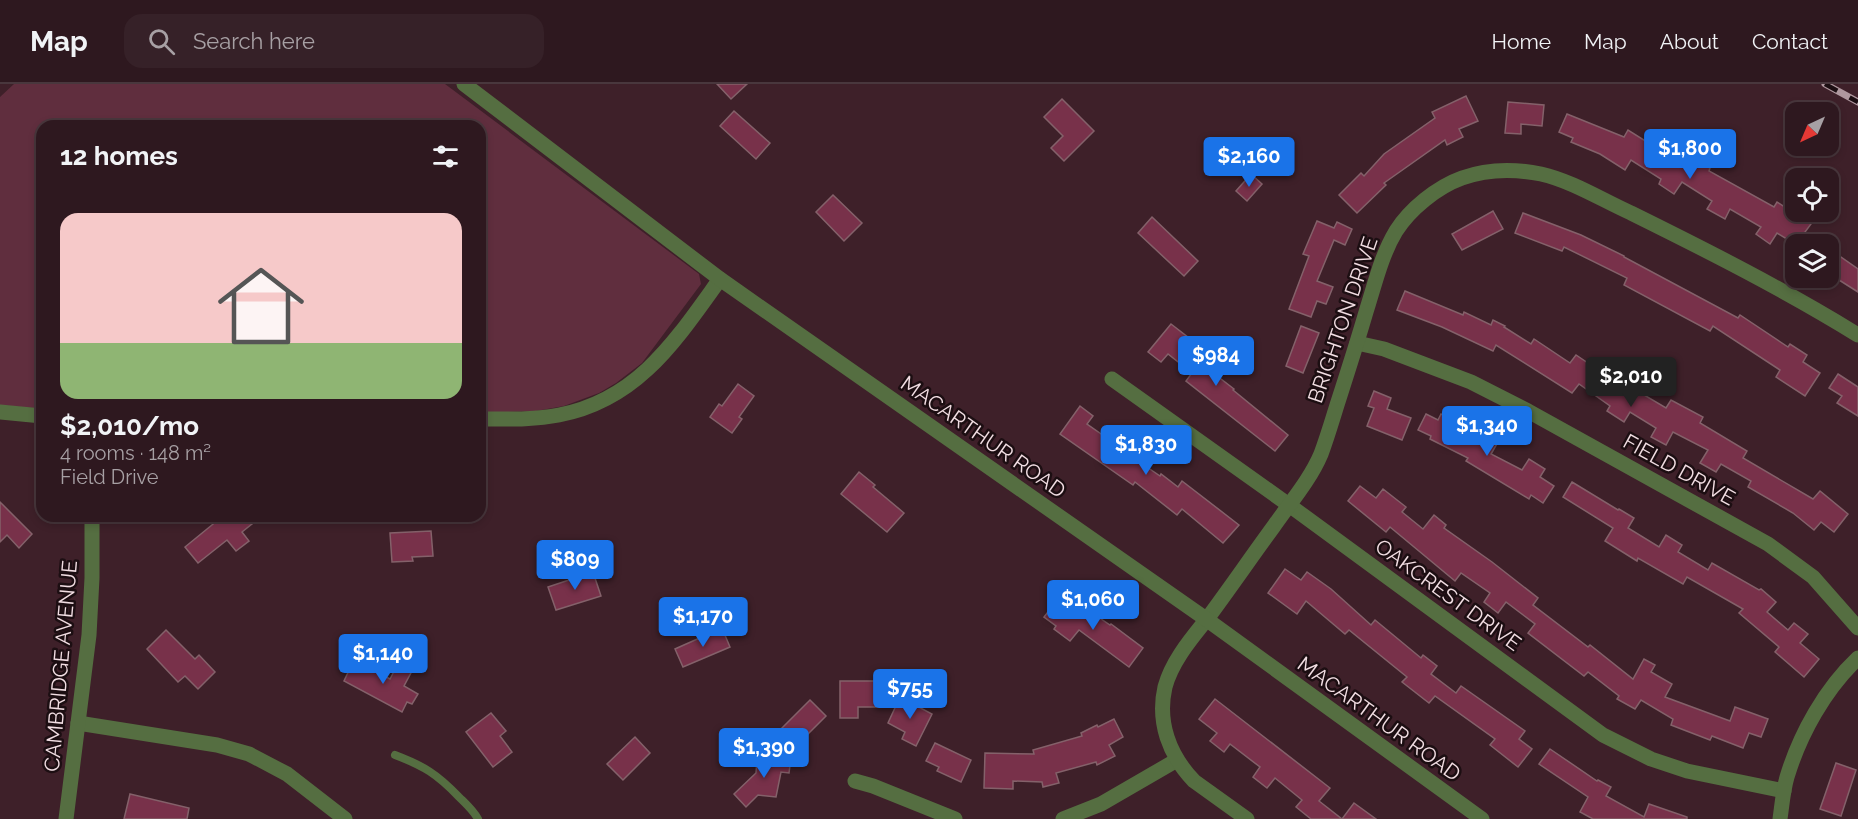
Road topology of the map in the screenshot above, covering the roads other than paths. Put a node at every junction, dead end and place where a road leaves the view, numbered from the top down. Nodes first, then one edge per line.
1 (464, 84) edge
2 (720, 279) junction
3 (1858, 335) edge
4 (1357, 343) junction
5 (1112, 379) dead end
6 (0, 412) edge
7 (36, 415) edge
8 (486, 419) edge
9 (1289, 505) junction
10 (92, 522) edge
11 (1206, 619) junction
12 (1858, 628) edge
13 (1858, 658) edge
14 (78, 723) junction
15 (395, 755) dead end
16 (1177, 760) junction
17 (855, 781) dead end
18 (1784, 791) junction
19 (66, 819) edge
20 (345, 819) edge
21 (478, 819) edge
22 (955, 819) edge
23 (1063, 819) edge
24 (1247, 819) edge
25 (1482, 819) edge
26 (1780, 819) edge

1 - 2 street, MACARTHUR ROAD
2 - 8 street
2 - 11 street, MACARTHUR ROAD
3 - 4 street, BRIGHTON DRIVE
4 - 9 street, BRIGHTON DRIVE
4 - 12 street, FIELD DRIVE
5 - 9 street, OAKCREST DRIVE
6 - 7 street
9 - 11 street, BRIGHTON DRIVE
9 - 18 street, OAKCREST DRIVE
10 - 14 street, CAMBRIDGE AVENUE
11 - 16 street, BRIGHTON DRIVE
11 - 25 street, MACARTHUR ROAD
13 - 18 street
14 - 19 street, CAMBRIDGE AVENUE
14 - 20 street
15 - 21 lane
16 - 23 street
16 - 24 street, BRIGHTON DRIVE
17 - 22 street
18 - 26 street

